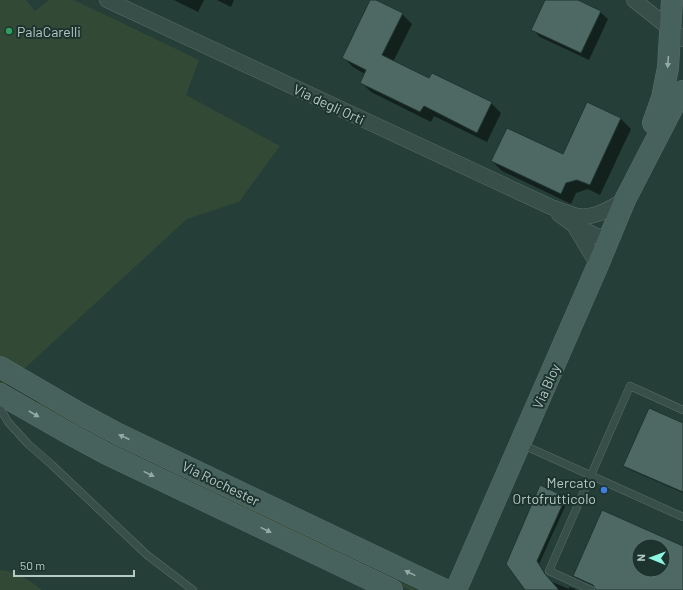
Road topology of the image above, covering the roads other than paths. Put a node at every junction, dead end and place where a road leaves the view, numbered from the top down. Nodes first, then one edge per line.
1 (107, 0) edge
2 (634, 0) edge
3 (676, 22) edge
4 (683, 91) edge
5 (634, 181) junction
6 (626, 200) junction
7 (576, 220) junction
8 (610, 238) junction
9 (598, 265) junction
10 (0, 368) edge
11 (2, 402) edge
12 (683, 410) edge
13 (520, 444) junction
14 (591, 476) junction
15 (683, 517) edge
16 (193, 590) edge
17 (392, 590) edge
18 (445, 590) edge
19 (456, 590) edge
20 (592, 590) edge

1 - 7 street, Via degli Orti
2 - 3 street
3 -> 5 main road
4 - 5 main road
5 - 6 main road, Via Bloy
6 - 7 street
6 - 8 main road, Via Bloy
7 - 8 street, Via degli Orti
7 - 9 street
8 - 9 main road, Via Bloy
9 - 13 main road, Via Bloy
18 -> 10 main road, Via Rochester
11 - 16 lane
11 -> 17 main road, Via Rochester
12 - 14 lane
13 - 14 lane
13 - 19 main road, Via Bloy
14 - 15 lane
14 - 20 lane

